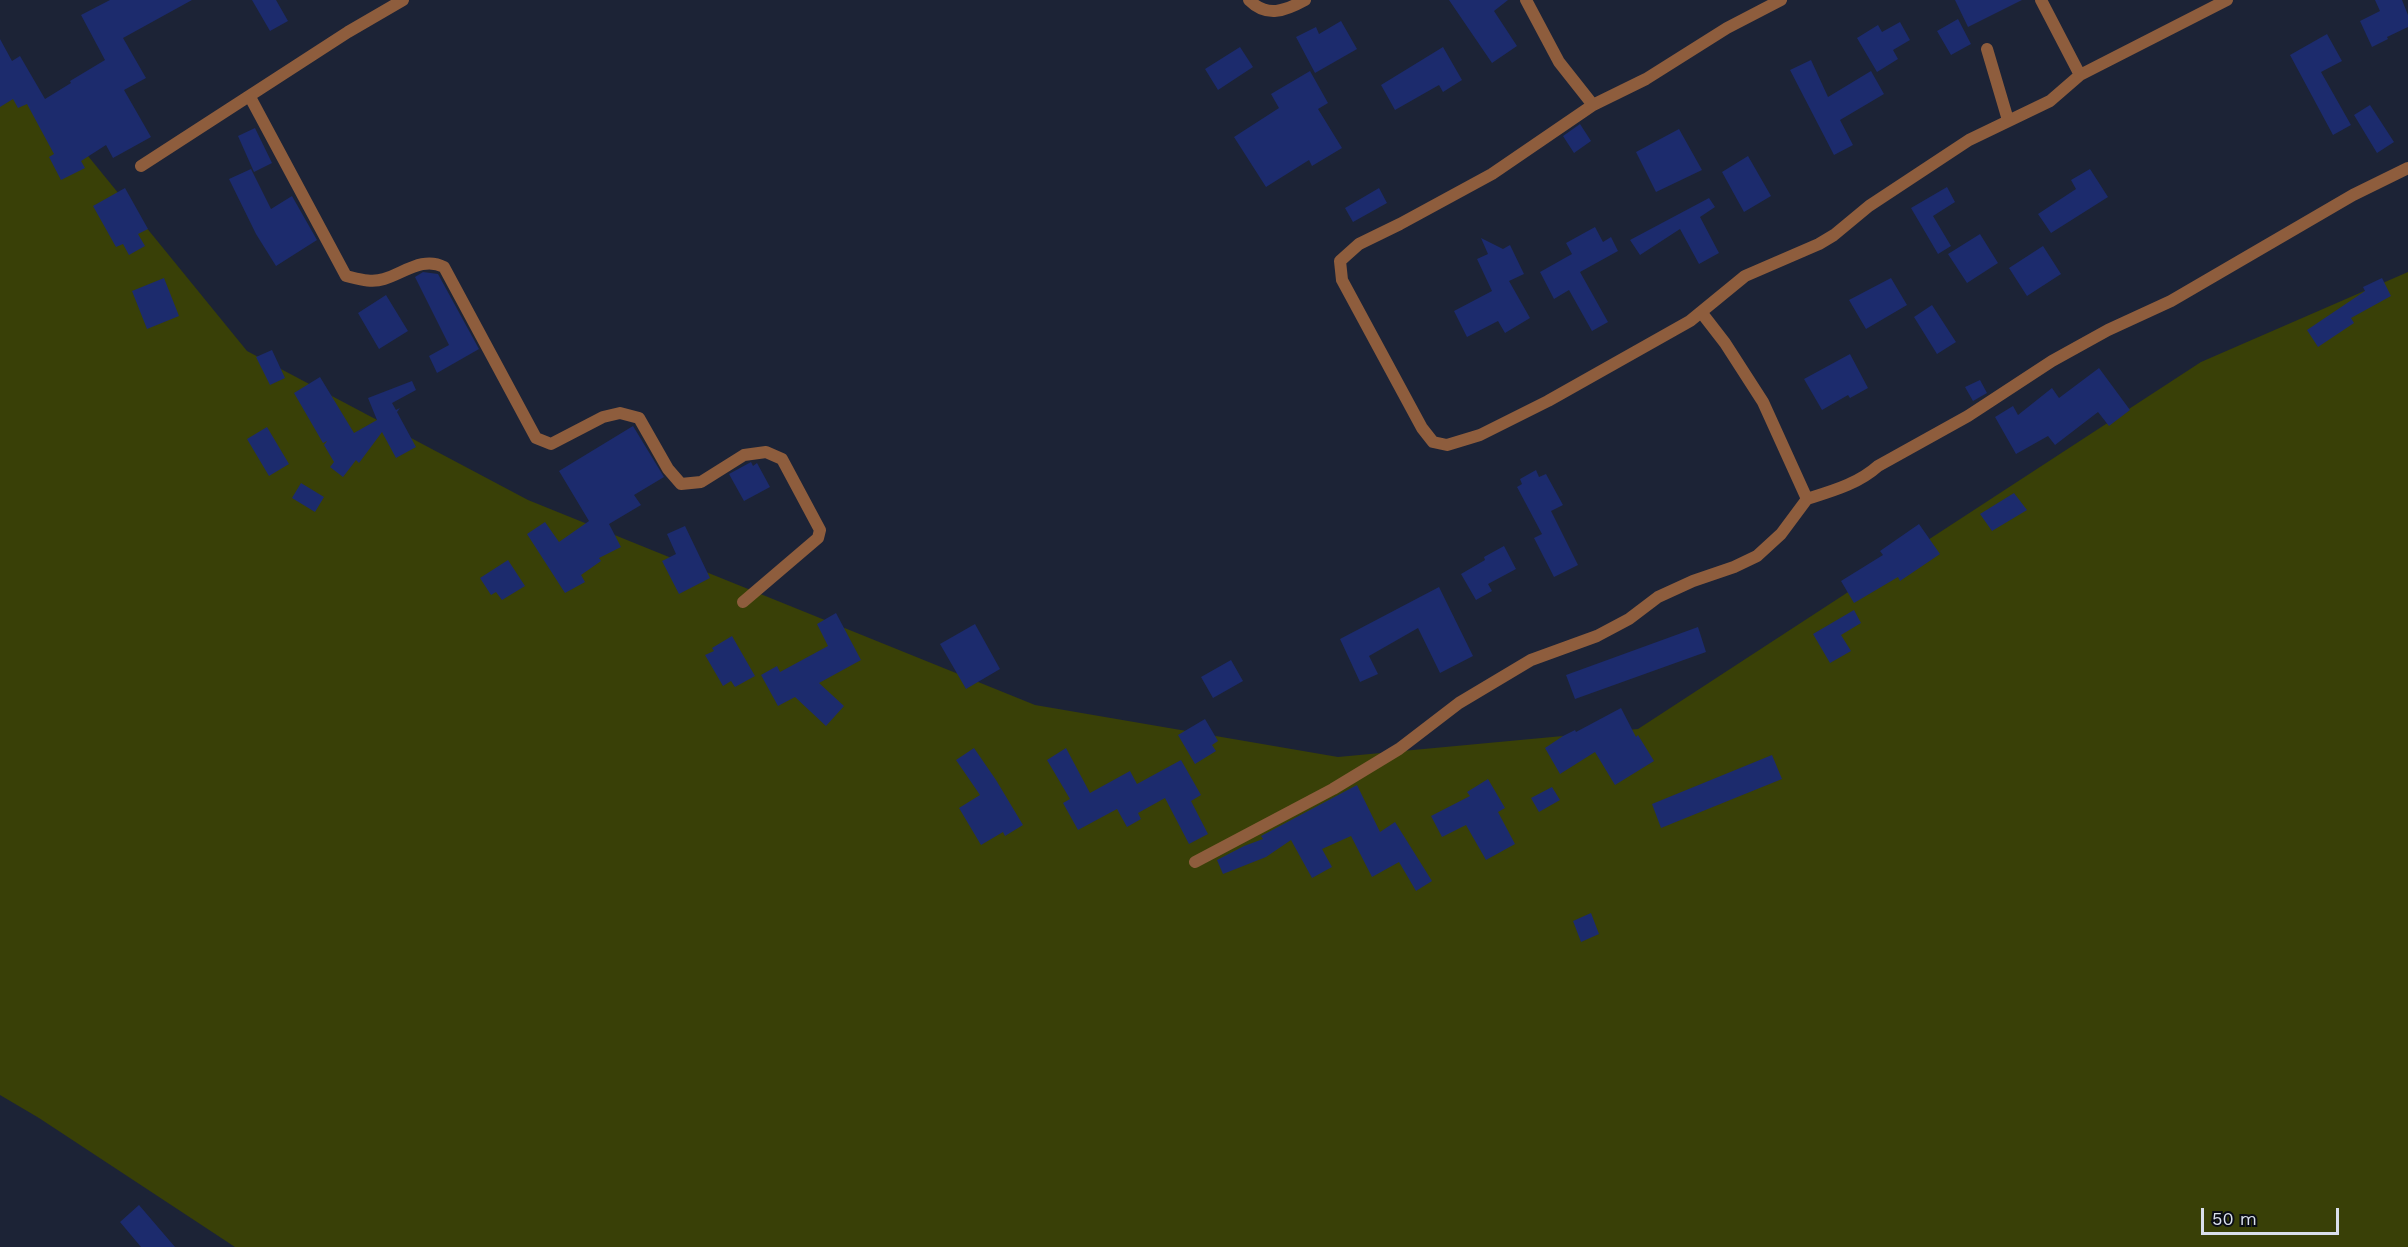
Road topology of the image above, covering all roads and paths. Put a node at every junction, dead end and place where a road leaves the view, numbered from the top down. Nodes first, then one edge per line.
1 (403, 0) edge
2 (1249, 0) edge
3 (1305, 0) edge
4 (1526, 0) edge
5 (1781, 0) edge
6 (2041, 0) edge
7 (2227, 0) edge
8 (1987, 49) dead end
9 (2080, 75) junction
10 (250, 97) junction
11 (1593, 105) junction
12 (2008, 120) junction
13 (141, 166) dead end
14 (2408, 168) edge
15 (1701, 312) junction
16 (1807, 499) junction
17 (743, 602) dead end
18 (1195, 862) dead end

1 - 10 street
2 - 3 street
4 - 11 street
5 - 11 street
6 - 9 street
7 - 9 street
8 - 12 street
9 - 12 street
10 - 13 street
10 - 17 street
11 - 15 street
12 - 15 street
14 - 16 street
15 - 16 street
16 - 18 street

